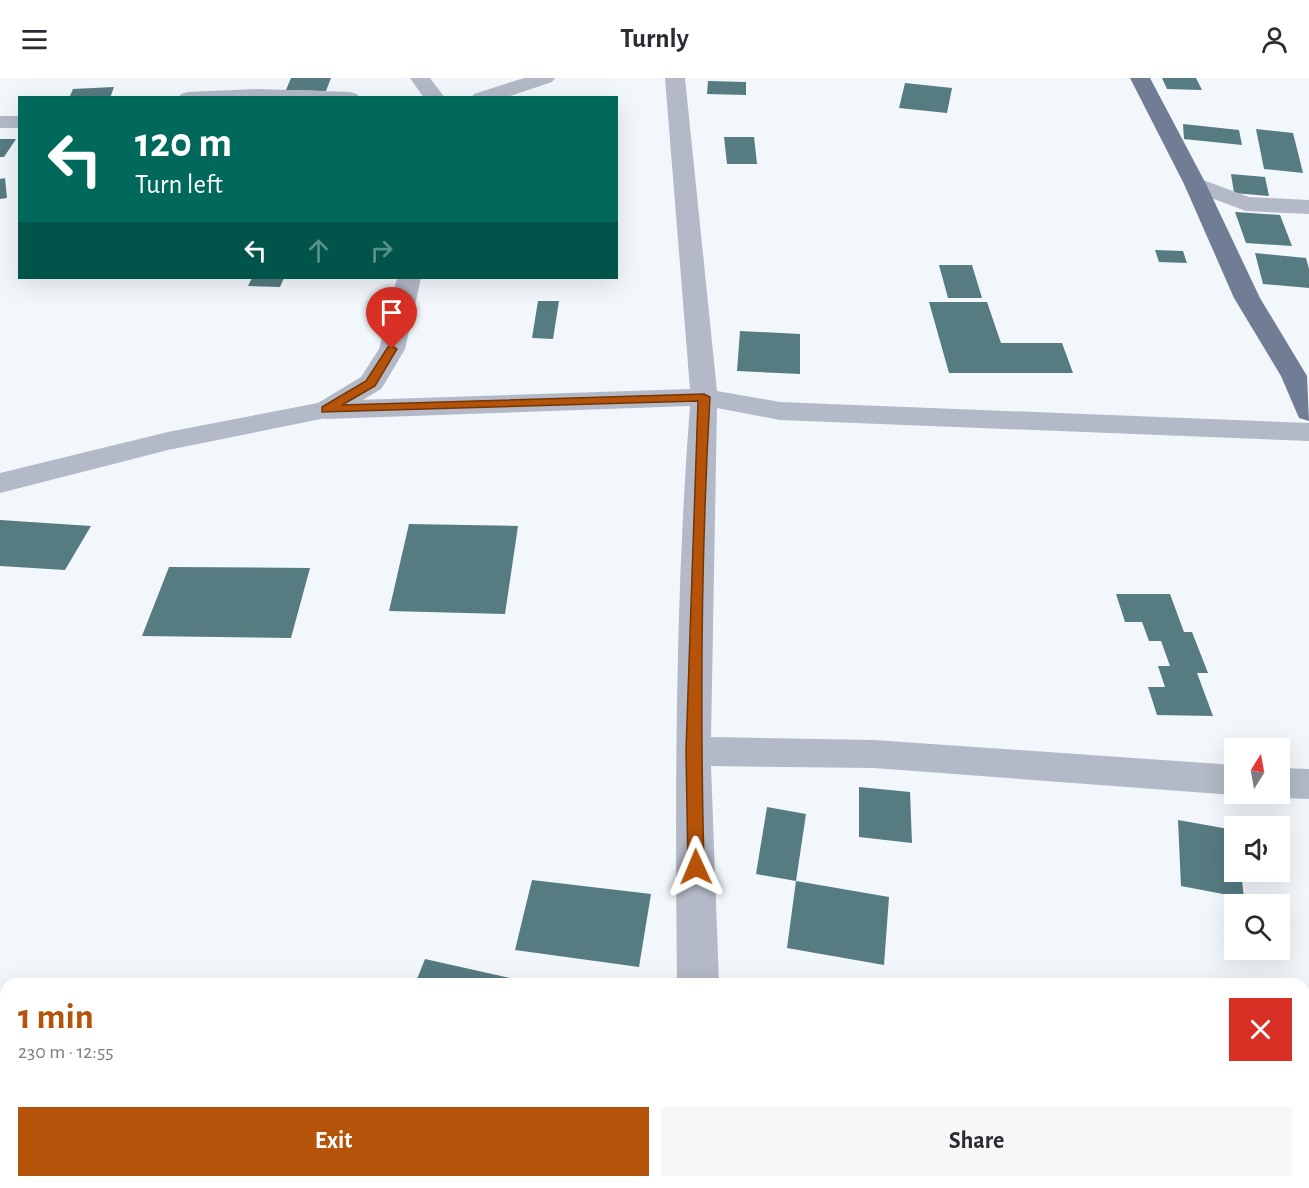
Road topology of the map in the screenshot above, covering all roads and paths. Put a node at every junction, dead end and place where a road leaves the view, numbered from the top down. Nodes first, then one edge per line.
1 (420, 78) edge
2 (545, 78) edge
3 (675, 78) edge
4 (1140, 78) edge
5 (222, 96) edge
6 (304, 96) edge
7 (434, 96) edge
8 (487, 96) edge
9 (0, 122) edge
10 (18, 122) edge
11 (1195, 184) junction
12 (1309, 207) edge
13 (409, 279) edge
14 (704, 397) junction
15 (327, 410) junction
16 (1309, 412) edge
17 (1309, 432) edge
18 (0, 483) edge
19 (693, 751) junction
20 (1224, 779) edge
21 (1290, 783) edge
22 (1309, 784) edge
23 (698, 978) edge

1 - 7 street
2 - 8 street
3 - 14 street
4 - 11 highway
5 - 6 street
9 - 10 street
11 - 12 street
11 - 16 highway
13 - 15 street
14 - 15 street
14 - 17 street
14 - 19 street
15 - 18 street
19 - 20 street
19 - 23 street
21 - 22 street

